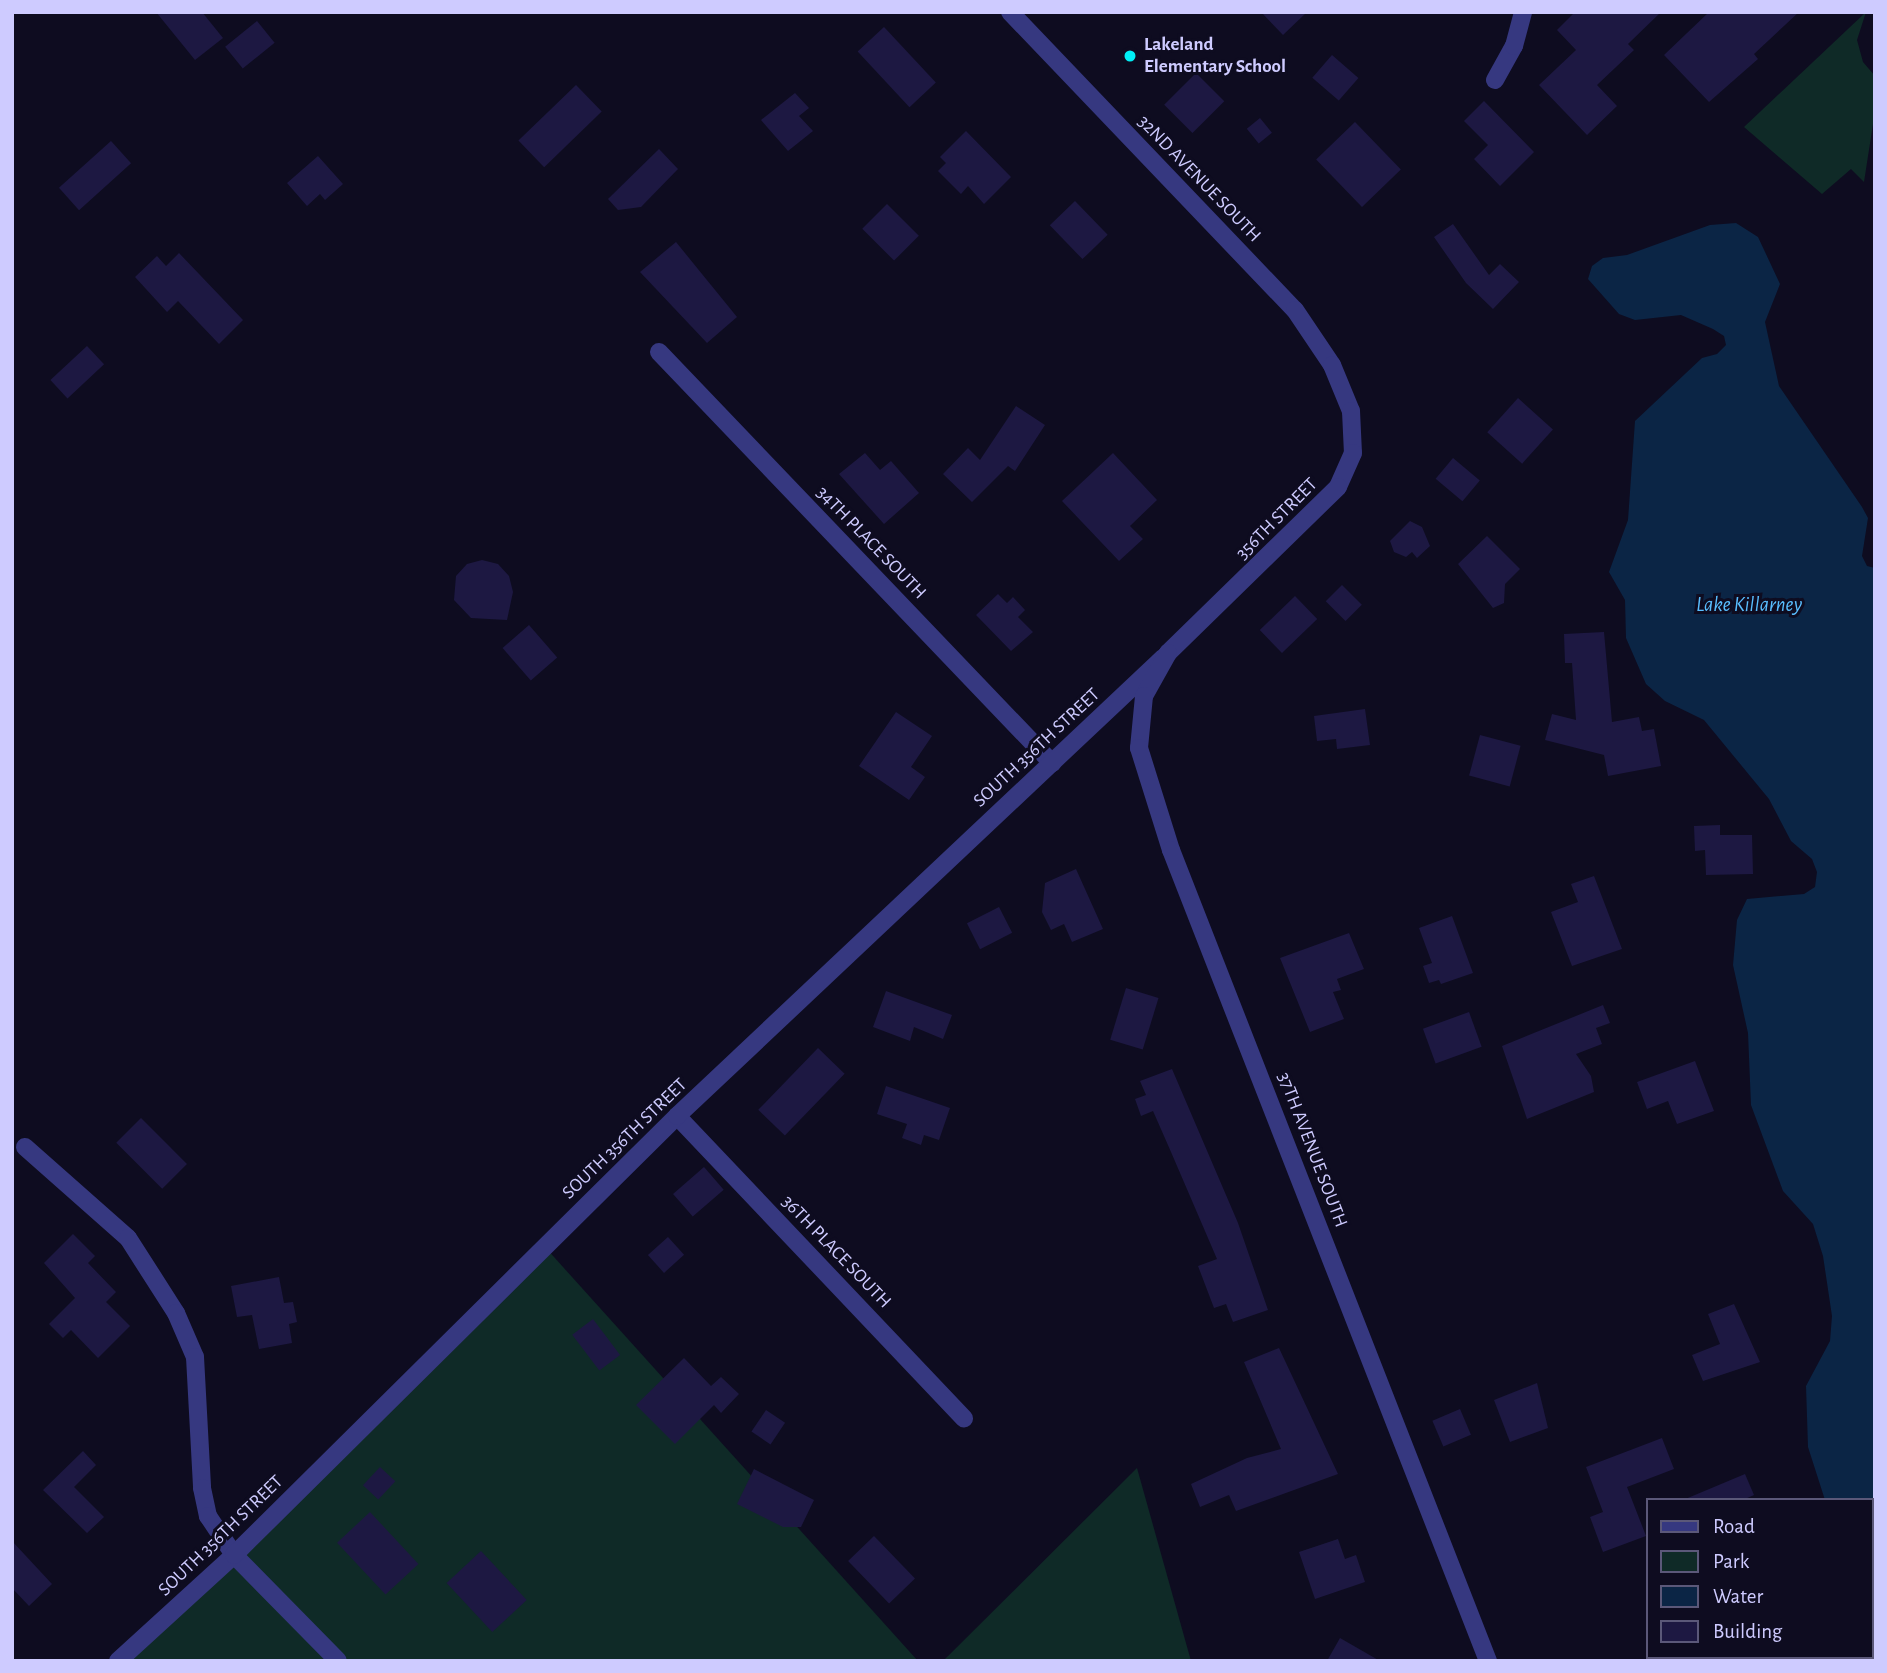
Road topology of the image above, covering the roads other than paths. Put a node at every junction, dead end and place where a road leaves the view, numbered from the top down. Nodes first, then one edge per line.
1 (1010, 12) edge
2 (1523, 12) edge
3 (1496, 80) dead end
4 (659, 352) dead end
5 (1342, 387) joint
6 (1168, 653) junction
7 (1052, 763) junction
8 (677, 1116) junction
9 (25, 1147) dead end
10 (964, 1418) dead end
11 (234, 1555) junction
12 (118, 1661) edge
13 (338, 1661) edge
14 (1488, 1661) edge

1 - 5 street, 32ND AVENUE SOUTH
2 - 3 street
4 - 7 street, 34TH PLACE SOUTH
5 - 6 street, 356TH STREET
6 - 7 street, SOUTH 356TH STREET
6 - 14 street, 37TH AVENUE SOUTH
7 - 8 street, SOUTH 356TH STREET
8 - 10 street, 36TH PLACE SOUTH
8 - 11 street, SOUTH 356TH STREET
9 - 11 street
11 - 12 street, SOUTH 356TH STREET
11 - 13 street

